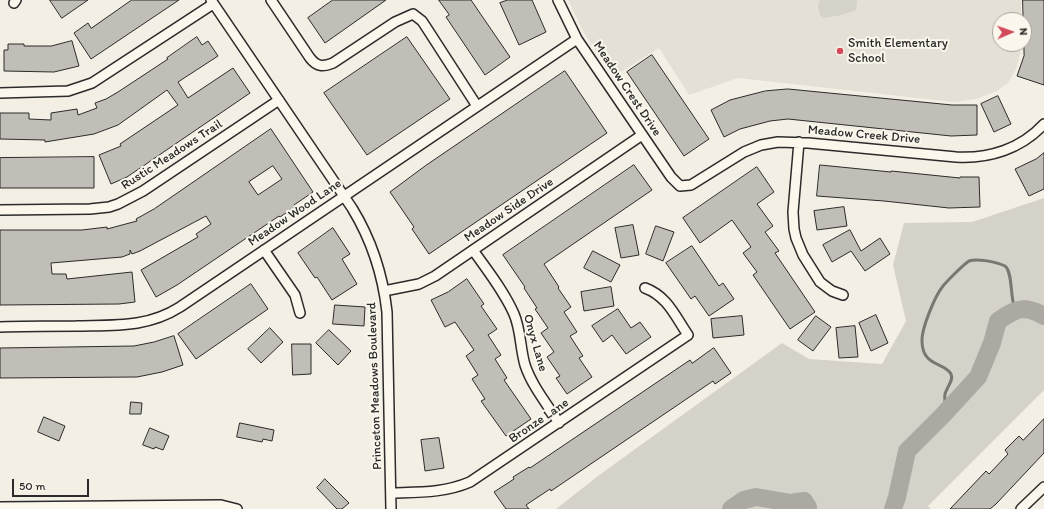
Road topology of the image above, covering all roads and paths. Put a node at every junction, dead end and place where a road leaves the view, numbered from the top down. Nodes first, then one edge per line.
1 (271, 0) edge
2 (558, 0) edge
3 (212, 2) edge
4 (577, 39) junction
5 (0, 93) edge
6 (279, 100) junction
7 (477, 106) junction
8 (1044, 124) edge
9 (642, 135) junction
10 (799, 142) junction
11 (683, 186) joint
12 (344, 196) junction
13 (0, 210) edge
14 (264, 250) junction
15 (473, 250) junction
16 (645, 288) dead end
17 (384, 291) junction
18 (843, 295) dead end
19 (300, 313) dead end
20 (0, 326) edge
21 (559, 422) junction
22 (1044, 487) edge
23 (391, 493) junction
24 (0, 507) edge
25 (1026, 507) edge
26 (237, 509) edge
27 (391, 509) edge

1 - 7 street
2 - 4 street, Meadow Crest Drive
3 - 5 street
3 - 6 street, Princeton Meadows Boulevard
4 - 7 street, Meadow Wood Lane
4 - 9 street, Meadow Crest Drive
6 - 12 street, Princeton Meadows Boulevard
6 - 13 street, Rustic Meadows Trail
7 - 12 street, Meadow Wood Lane
8 - 10 street, Meadow Creek Drive
9 - 11 street, Meadow Crest Drive
9 - 15 street, Meadow Side Drive
10 - 11 street, Meadow Creek Drive
10 - 18 street
12 - 14 street, Meadow Wood Lane
12 - 17 street, Princeton Meadows Boulevard
14 - 19 street
14 - 20 street, Meadow Wood Lane
15 - 17 street, Meadow Side Drive
15 - 21 street, Onyx Lane
16 - 21 street, Bronze Lane
17 - 23 street, Princeton Meadows Boulevard
21 - 23 street, Bronze Lane
22 - 25 street
23 - 27 street, Princeton Meadows Boulevard
24 - 26 street

